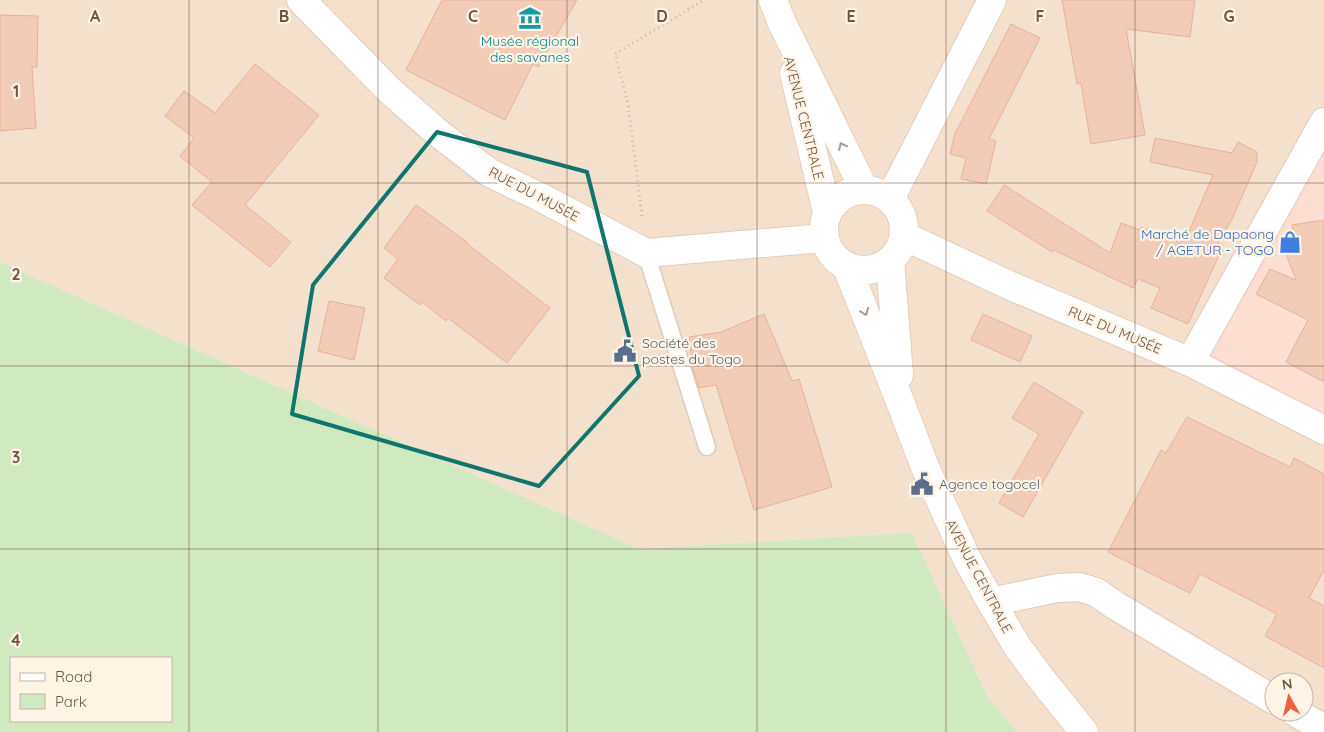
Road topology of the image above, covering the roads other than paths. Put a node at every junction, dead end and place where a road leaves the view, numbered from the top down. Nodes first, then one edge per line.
1 (301, 0) edge
2 (992, 0) edge
3 (777, 11) edge
4 (1324, 122) edge
5 (864, 189) junction
6 (890, 199) junction
7 (826, 225) junction
8 (904, 236) junction
9 (646, 253) junction
10 (890, 261) junction
11 (847, 267) junction
12 (1190, 362) junction
13 (901, 404) junction
14 (1324, 430) edge
15 (707, 447) dead end
16 (991, 602) junction
17 (1264, 694) edge
18 (1312, 722) edge
19 (1324, 729) edge
20 (1084, 732) edge

1 - 9 street, RUE DU MUSÉE
2 - 6 street
5 -> 3 street, AVENUE CENTRALE
3 - 7 street, AVENUE CENTRALE
4 - 12 street
5 - 6 street
5 - 7 street
6 - 8 street
7 - 9 street
7 - 11 street
8 - 10 street
8 - 12 street, RUE DU MUSÉE
9 - 15 lane
10 - 11 street
10 - 13 street, AVENUE CENTRALE
11 -> 13 street, AVENUE CENTRALE
12 - 14 street, RUE DU MUSÉE
13 - 16 street, AVENUE CENTRALE
16 - 17 street
16 - 20 street, AVENUE CENTRALE
18 - 19 street

